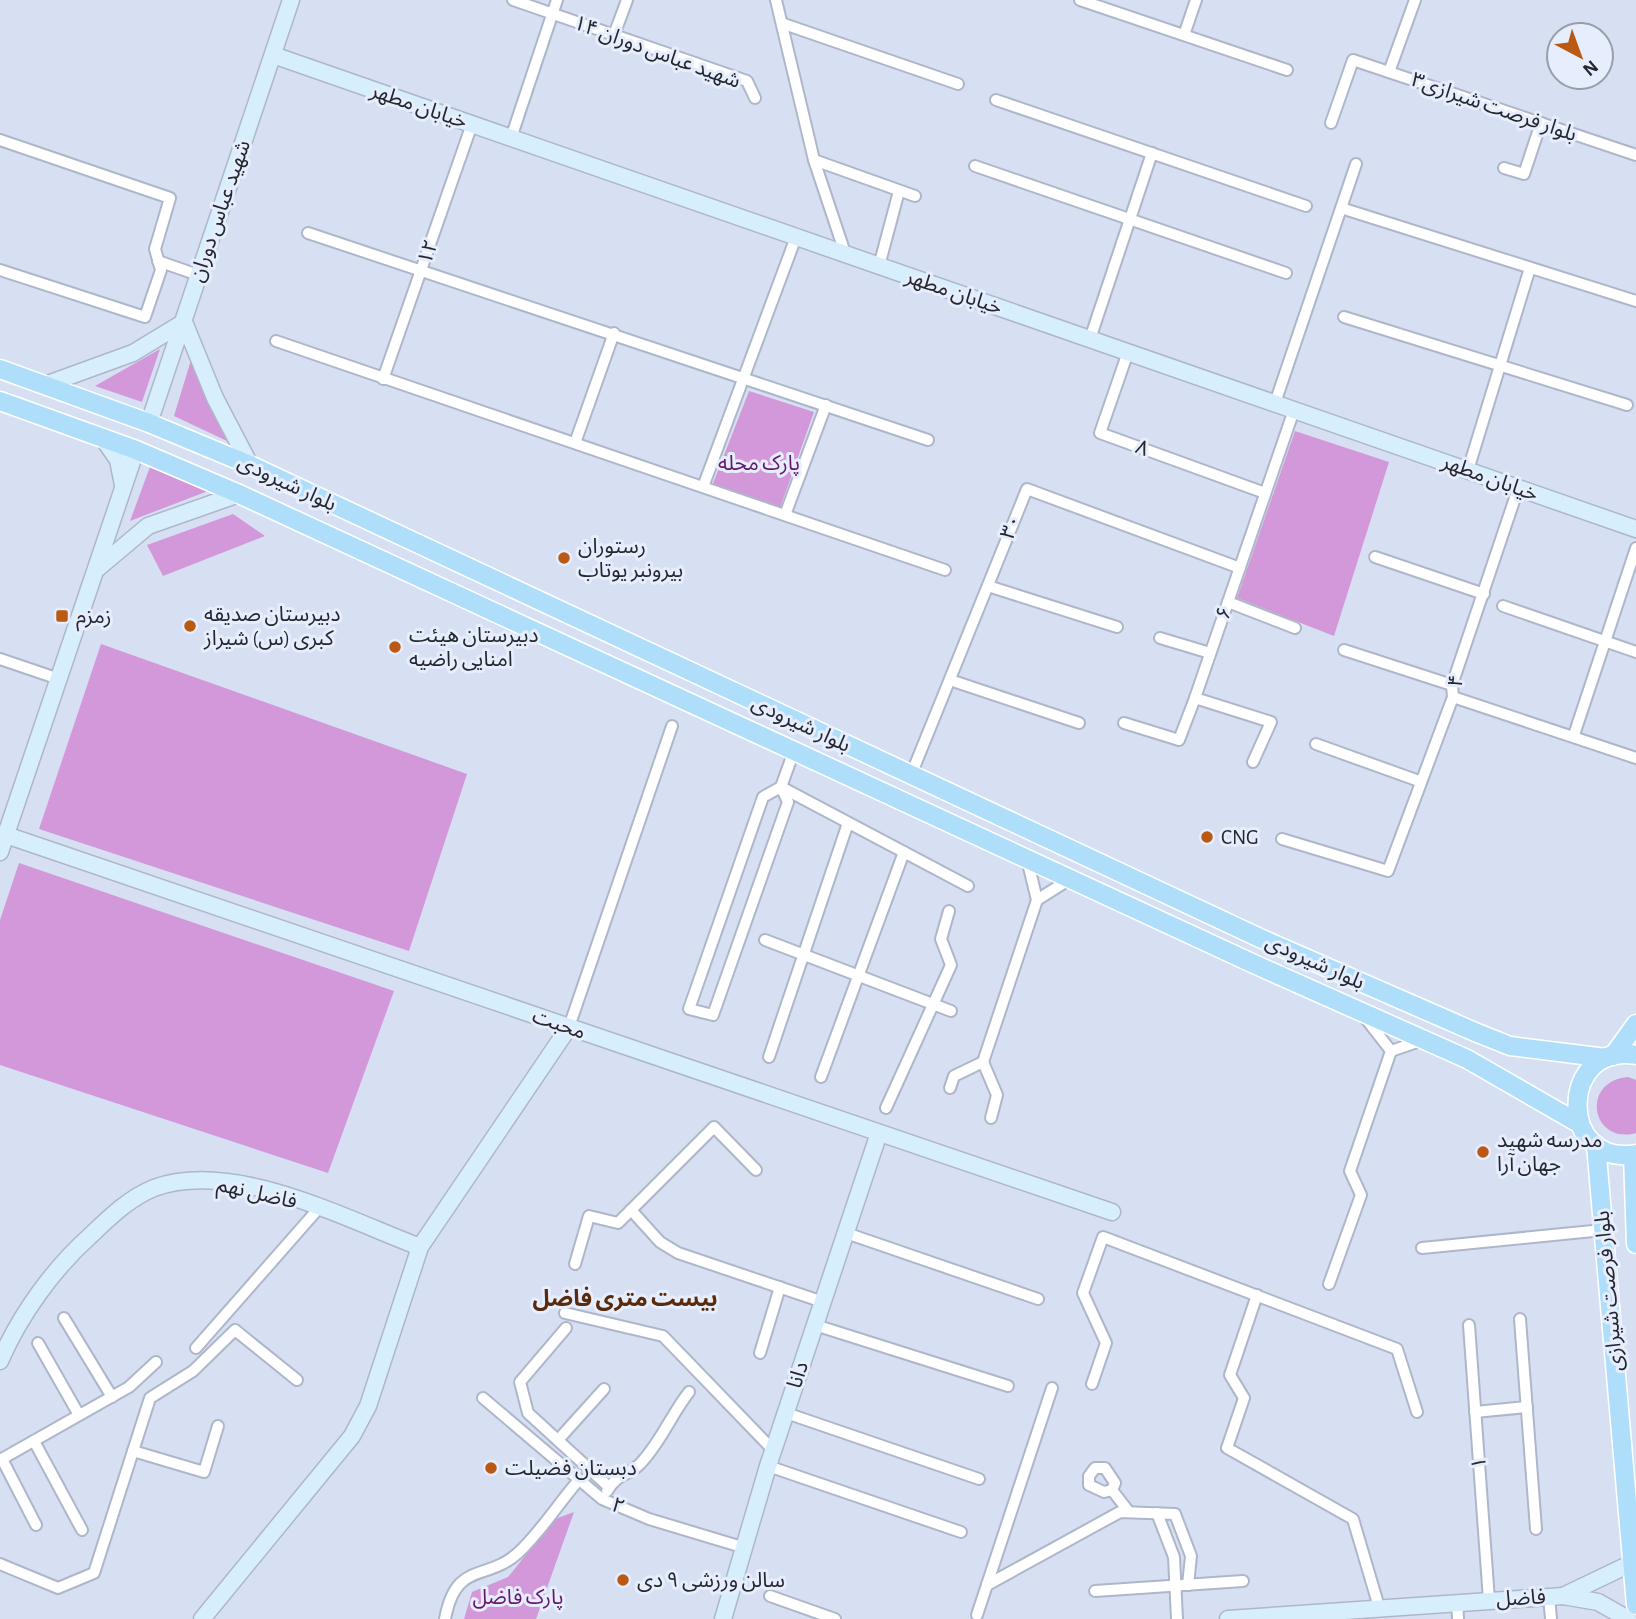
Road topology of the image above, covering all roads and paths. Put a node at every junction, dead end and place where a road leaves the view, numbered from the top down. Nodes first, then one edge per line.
1 (291, 0) edge
2 (513, 0) edge
3 (557, 0) edge
4 (627, 0) edge
5 (776, 0) edge
6 (1080, 0) edge
7 (1196, 0) edge
8 (1415, 0) edge
9 (553, 14) junction
10 (783, 24) junction
11 (1184, 35) junction
12 (614, 36) junction
13 (273, 55) junction
14 (1287, 70) dead end
15 (1389, 72) junction
16 (958, 85) dead end
17 (755, 97) dead end
18 (996, 100) dead end
19 (1331, 123) dead end
20 (1541, 123) junction
21 (471, 124) junction
22 (511, 138) junction
23 (0, 139) edge
24 (1152, 153) junction
25 (1636, 155) edge
26 (814, 160) junction
27 (1356, 164) dead end
28 (975, 166) dead end
29 (1504, 168) dead end
30 (899, 191) junction
31 (915, 196) dead end
32 (1306, 206) dead end
33 (1341, 208) junction
34 (1130, 219) junction
35 (309, 233) dead end
36 (796, 237) junction
37 (845, 253) junction
38 (158, 261) junction
39 (879, 266) junction
40 (1530, 268) junction
41 (0, 270) edge
42 (421, 273) junction
43 (1286, 273) dead end
44 (198, 275) junction
45 (1636, 301) edge
46 (1345, 317) dead end
47 (184, 322) junction
48 (614, 333) junction
49 (1090, 339) junction
50 (276, 341) dead end
51 (1128, 352) junction
52 (1500, 365) junction
53 (0, 369) edge
54 (746, 377) junction
55 (383, 379) junction
56 (45, 385) junction
57 (0, 401) edge
58 (1275, 403) junction
59 (826, 405) junction
60 (1627, 405) dead end
61 (1294, 410) junction
62 (149, 423) junction
63 (102, 438) junction
64 (928, 440) dead end
65 (575, 443) junction
66 (136, 450) junction
67 (250, 465) junction
68 (1468, 470) junction
69 (704, 487) junction
70 (124, 488) junction
71 (1518, 489) junction
72 (1265, 493) junction
73 (239, 494) junction
74 (785, 515) junction
75 (1636, 529) edge
76 (1636, 548) edge
77 (1375, 557) dead end
78 (1240, 568) junction
79 (96, 570) junction
80 (945, 570) dead end
81 (988, 586) junction
82 (1484, 594) junction
83 (1228, 602) junction
84 (1503, 606) dead end
85 (555, 609) junction
86 (577, 619) junction
87 (1117, 627) dead end
88 (1295, 628) dead end
89 (543, 635) junction
90 (1160, 638) dead end
91 (1606, 642) junction
92 (566, 646) junction
93 (1343, 650) dead end
94 (1636, 652) edge
95 (1210, 653) junction
96 (0, 659) edge
97 (59, 679) junction
98 (950, 680) junction
99 (1452, 691) junction
100 (1195, 698) junction
101 (1079, 723) dead end
102 (1125, 723) dead end
103 (672, 726) dead end
104 (1574, 736) junction
105 (1316, 744) dead end
106 (794, 751) junction
107 (1636, 758) edge
108 (1253, 762) dead end
109 (911, 775) junction
110 (1419, 781) junction
111 (781, 787) junction
112 (848, 823) junction
113 (6, 835) junction
114 (1282, 839) dead end
115 (0, 852) edge
116 (904, 852) junction
117 (1027, 859) junction
118 (1070, 879) junction
119 (968, 886) dead end
120 (1037, 900) junction
121 (949, 911) dead end
122 (765, 940) dead end
123 (804, 955) junction
124 (858, 976) junction
125 (935, 1005) junction
126 (951, 1011) dead end
127 (1361, 1012) junction
128 (1636, 1024) edge
129 (569, 1027) junction
130 (1423, 1040) junction
131 (1391, 1051) junction
132 (1636, 1055) edge
133 (769, 1057) dead end
134 (1610, 1057) junction
135 (983, 1062) junction
136 (821, 1077) dead end
137 (950, 1088) dead end
138 (886, 1108) dead end
139 (991, 1118) dead end
140 (1580, 1124) junction
141 (879, 1133) junction
142 (1596, 1145) junction
143 (1635, 1154) edge
144 (756, 1170) dead end
145 (1634, 1200) junction
146 (1602, 1205) junction
147 (319, 1209) junction
148 (631, 1210) junction
149 (1112, 1212) dead end
150 (1603, 1230) junction
151 (846, 1233) junction
152 (1636, 1244) edge
153 (420, 1247) junction
154 (1422, 1248) dead end
155 (575, 1264) dead end
156 (1329, 1284) dead end
157 (780, 1287) junction
158 (1257, 1296) junction
159 (1038, 1299) dead end
160 (823, 1302) junction
161 (565, 1313) dead end
162 (64, 1318) dead end
163 (1520, 1319) dead end
164 (815, 1325) junction
165 (1469, 1325) dead end
166 (566, 1328) dead end
167 (38, 1343) dead end
168 (196, 1348) dead end
169 (760, 1353) dead end
170 (0, 1361) edge
171 (156, 1362) dead end
172 (297, 1380) dead end
173 (1092, 1384) dead end
174 (1009, 1387) dead end
175 (1052, 1388) dead end
176 (604, 1389) dead end
177 (689, 1392) dead end
178 (112, 1397) junction
179 (483, 1398) dead end
180 (1527, 1407) junction
181 (1417, 1412) dead end
182 (1475, 1412) junction
183 (786, 1413) junction
184 (79, 1415) junction
185 (218, 1426) dead end
186 (558, 1440) junction
187 (34, 1441) junction
188 (133, 1451) junction
189 (771, 1458) junction
190 (1, 1460) edge
191 (979, 1479) dead end
192 (578, 1481) junction
193 (610, 1487) junction
194 (1112, 1490) dead end
195 (602, 1499) junction
196 (1129, 1512) junction
197 (1157, 1513) junction
198 (36, 1525) dead end
199 (1536, 1530) dead end
200 (82, 1531) dead end
201 (961, 1532) dead end
202 (742, 1547) junction
203 (1632, 1563) junction
204 (0, 1564) edge
205 (1243, 1581) dead end
206 (987, 1585) junction
207 (1188, 1585) junction
208 (1175, 1586) junction
209 (1095, 1591) dead end
210 (771, 1596) dead end
211 (1556, 1597) junction
212 (1489, 1600) junction
213 (1457, 1601) junction
214 (1636, 1605) edge
215 (1368, 1611) edge
216 (977, 1615) dead end
217 (202, 1619) edge
218 (445, 1619) edge
219 (723, 1619) edge
220 (835, 1619) edge
221 (1177, 1619) edge
222 (1228, 1619) edge
223 (1458, 1619) edge
224 (1551, 1619) edge
225 (1628, 1619) edge

1 - 13 street, شهید عباس دوران
2 - 9 street, شهید عباس دوران ۱۴
3 - 9 street
4 - 12 street
5 - 10 street
6 - 11 street
7 - 11 street
8 - 15 street
9 - 12 street, شهید عباس دوران ۱۴
9 - 22 street
10 - 16 street
10 - 26 street
11 - 14 street
12 - 17 street, شهید عباس دوران ۱۴
13 - 21 street, خیابان مطهر
13 - 44 street, شهید عباس دوران
15 - 19 street, ۳بلوار فرصت شیرازی
15 - 20 street, ۳بلوار فرصت شیرازی
18 - 24 street
20 - 25 street, ۳بلوار فرصت شیرازی
20 - 29 street
21 - 22 street, خیابان مطهر
21 - 42 street, ۱۲
22 - 36 street, خیابان مطهر
23 - 38 street
24 - 32 street
24 - 34 street
26 - 30 street
26 - 37 street
27 - 33 street
28 - 34 street
30 - 31 street
30 - 39 street
33 - 40 street
33 - 58 street
34 - 43 street
34 - 49 street
35 - 42 street
36 - 37 street, خیابان مطهر
36 - 54 street
37 - 39 street, خیابان مطهر
38 - 41 street
38 - 44 street
39 - 49 street, خیابان مطهر
40 - 45 street
40 - 52 street
42 - 48 street
42 - 55 street, ۱۲
44 - 47 street, شهید عباس دوران
46 - 52 street
47 - 56 street
47 - 62 street, شهید عباس دوران
47 - 67 street
48 - 54 street
48 - 65 street
49 - 51 street, خیابان مطهر
50 - 55 street
51 - 58 street, خیابان مطهر
51 - 72 street, ۸
52 - 60 street
52 - 68 street
53 - 56 main road, بلوار شیرودی
54 - 59 street
54 - 69 street
55 - 65 street
56 - 62 main road, بلوار شیرودی
57 - 63 main road, بلوار شیرودی
58 - 61 street, خیابان مطهر
59 - 64 street
59 - 74 street
61 - 68 street, خیابان مطهر
61 - 72 street, ۶
62 - 67 main road, بلوار شیرودی
63 - 66 main road, بلوار شیرودی
63 - 70 street
65 - 69 street
66 - 70 street
66 - 73 main road, بلوار شیرودی
67 - 85 main road, بلوار شیرودی
68 - 71 street, خیابان مطهر
69 - 74 street
70 - 79 street
71 - 75 street, خیابان مطهر
71 - 82 street, ۴
72 - 78 street, ۶
73 - 79 street
73 - 89 main road, بلوار شیرودی
74 - 80 street
76 - 91 street
77 - 82 street
78 - 81 street, ۳۰
78 - 83 street, ۶
79 - 97 street
81 - 87 street
81 - 98 street, ۳۰
82 - 99 street, ۴
83 - 88 street
83 - 95 street, ۶
84 - 91 street
85 - 86 main road, بلوار شیرودی
85 - 89 main road
86 - 92 main road
86 - 109 main road, بلوار شیرودی
89 - 92 main road, بلوار شیرودی
90 - 95 street
91 - 94 street
91 - 104 street
92 - 106 main road, بلوار شیرودی
93 - 99 street
95 - 100 street, ۶
96 - 97 street
97 - 113 street
98 - 101 street
98 - 109 street, ۳۰
99 - 104 street
99 - 110 street, ۴
100 - 102 street, ۶
100 - 108 street
103 - 129 street
104 - 107 street
105 - 110 street
106 - 111 street
106 - 117 main road, بلوار شیرودی
109 - 134 main road, بلوار شیرودی
110 - 114 street, ۴
111 - 111 street
111 - 112 street
112 - 116 street
112 - 123 street
113 - 115 street
113 - 129 street, محبت
116 - 119 street
116 - 124 street
117 - 118 main road, بلوار شیرودی
117 - 120 street
118 - 120 street
118 - 127 main road, بلوار شیرودی
120 - 135 street
121 - 125 street
122 - 123 street
123 - 124 street
123 - 133 street
124 - 125 street
124 - 136 street
125 - 126 street
125 - 138 street
127 - 130 main road, بلوار شیرودی
127 - 131 street
128 - 134 main road
129 - 141 street, محبت
129 - 153 street
130 - 131 street
130 - 140 main road, بلوار شیرودی
131 - 156 street
132 - 134 main road, بلوار شیرودی
134 - 140 main road
135 - 137 street
135 - 139 street
140 - 142 main road
141 - 149 street, محبت
141 - 151 street, دانا
142 - 143 main road
142 - 146 main road, بلوار فرصت شیرازی
143 - 145 main road, بلوار فرصت شیرازی
144 - 148 street
145 - 146 main road
145 - 152 main road, بلوار فرصت شیرازی
146 - 150 main road, بلوار فرصت شیرازی
147 - 153 street, فاضل نهم
147 - 168 street
147 - 170 street, فاضل نهم
148 - 155 street
148 - 157 street
150 - 154 street
150 - 203 main road, بلوار فرصت شیرازی
151 - 159 street
151 - 160 street, دانا
153 - 217 street
157 - 160 street
157 - 169 street
158 - 173 street
158 - 181 street
158 - 215 street
160 - 164 street, دانا
161 - 189 street
162 - 178 street
163 - 180 street
164 - 174 street
164 - 183 street, دانا
165 - 182 street, ۱
166 - 186 street
167 - 184 street
171 - 178 street
172 - 188 street
175 - 206 street
176 - 186 street
177 - 193 street
178 - 184 street
179 - 192 street, ۲
180 - 182 street
180 - 199 street
182 - 212 street, ۱
183 - 189 street, دانا
183 - 191 street
184 - 187 street
185 - 188 street
186 - 193 street
187 - 190 street
187 - 200 street
188 - 204 street
189 - 201 street
189 - 202 street, دانا
190 - 198 street
192 - 195 street, ۲
192 - 218 street
193 - 195 street
194 - 196 street
195 - 202 street, ۲
196 - 197 street
196 - 206 street
197 - 207 street
197 - 208 street
202 - 219 street, دانا
203 - 211 street, فاضل
203 - 214 main road, بلوار فرصت شیرازی
205 - 207 street
206 - 216 street
207 - 208 street
208 - 209 street
208 - 221 street
210 - 220 street
211 - 212 street, فاضل
211 - 224 street
211 - 225 street, فاضل
212 - 213 street, فاضل
213 - 215 street, فاضل
213 - 223 street
215 - 222 street, فاضل

